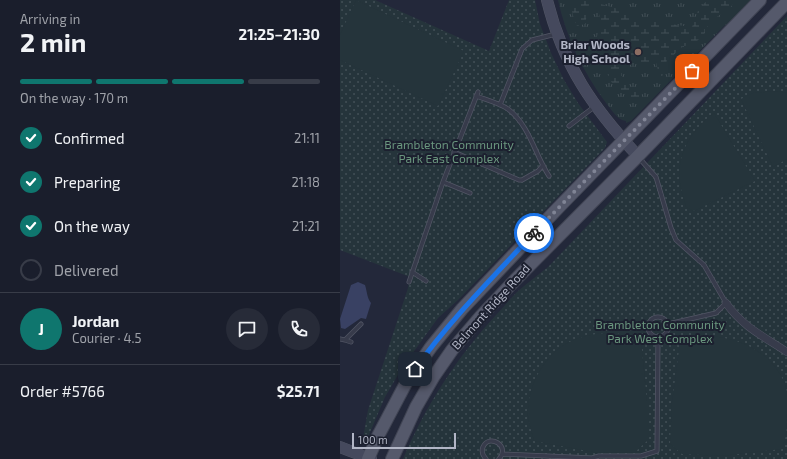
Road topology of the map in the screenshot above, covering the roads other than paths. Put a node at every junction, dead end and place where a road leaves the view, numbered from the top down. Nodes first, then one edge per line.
1 (547, 0) edge
2 (760, 0) edge
3 (787, 2) edge
4 (557, 34) junction
5 (478, 92) dead end
6 (476, 96) junction
7 (500, 105) junction
8 (595, 107) junction
9 (569, 126) dead end
10 (624, 141) junction
11 (454, 152) junction
12 (638, 156) junction
13 (543, 165) junction
14 (549, 176) dead end
15 (443, 182) junction
16 (470, 194) dead end
17 (412, 272) junction
18 (426, 281) dead end
19 (409, 282) dead end
20 (726, 303) junction
21 (361, 324) dead end
22 (668, 324) junction
23 (658, 337) junction
24 (340, 339) edge
25 (345, 340) junction
26 (351, 342) dead end
27 (787, 352) edge
28 (340, 447) edge
29 (502, 454) junction
30 (369, 459) edge
31 (392, 459) edge
32 (486, 459) edge
33 (499, 459) edge

1 - 4 main road
2 - 10 main road, Belmont Ridge Road
3 - 12 main road, Belmont Ridge Road
4 - 7 lane
4 - 8 main road
5 - 6 lane
6 - 7 lane
6 - 11 lane
7 - 13 lane
8 - 9 lane
8 - 10 main road
10 - 12 main road
10 - 30 main road, Belmont Ridge Road
11 - 13 lane
11 - 15 lane
12 - 20 lane
12 - 31 main road, Belmont Ridge Road
13 - 14 lane
15 - 16 lane
15 - 17 lane
17 - 18 lane
17 - 19 lane
20 - 22 lane
20 - 27 street
21 - 25 lane
22 - 23 lane
22 - 23 lane
23 - 29 lane
24 - 25 lane
25 - 26 lane
28 - 30 main road
29 - 32 lane
29 - 33 lane

